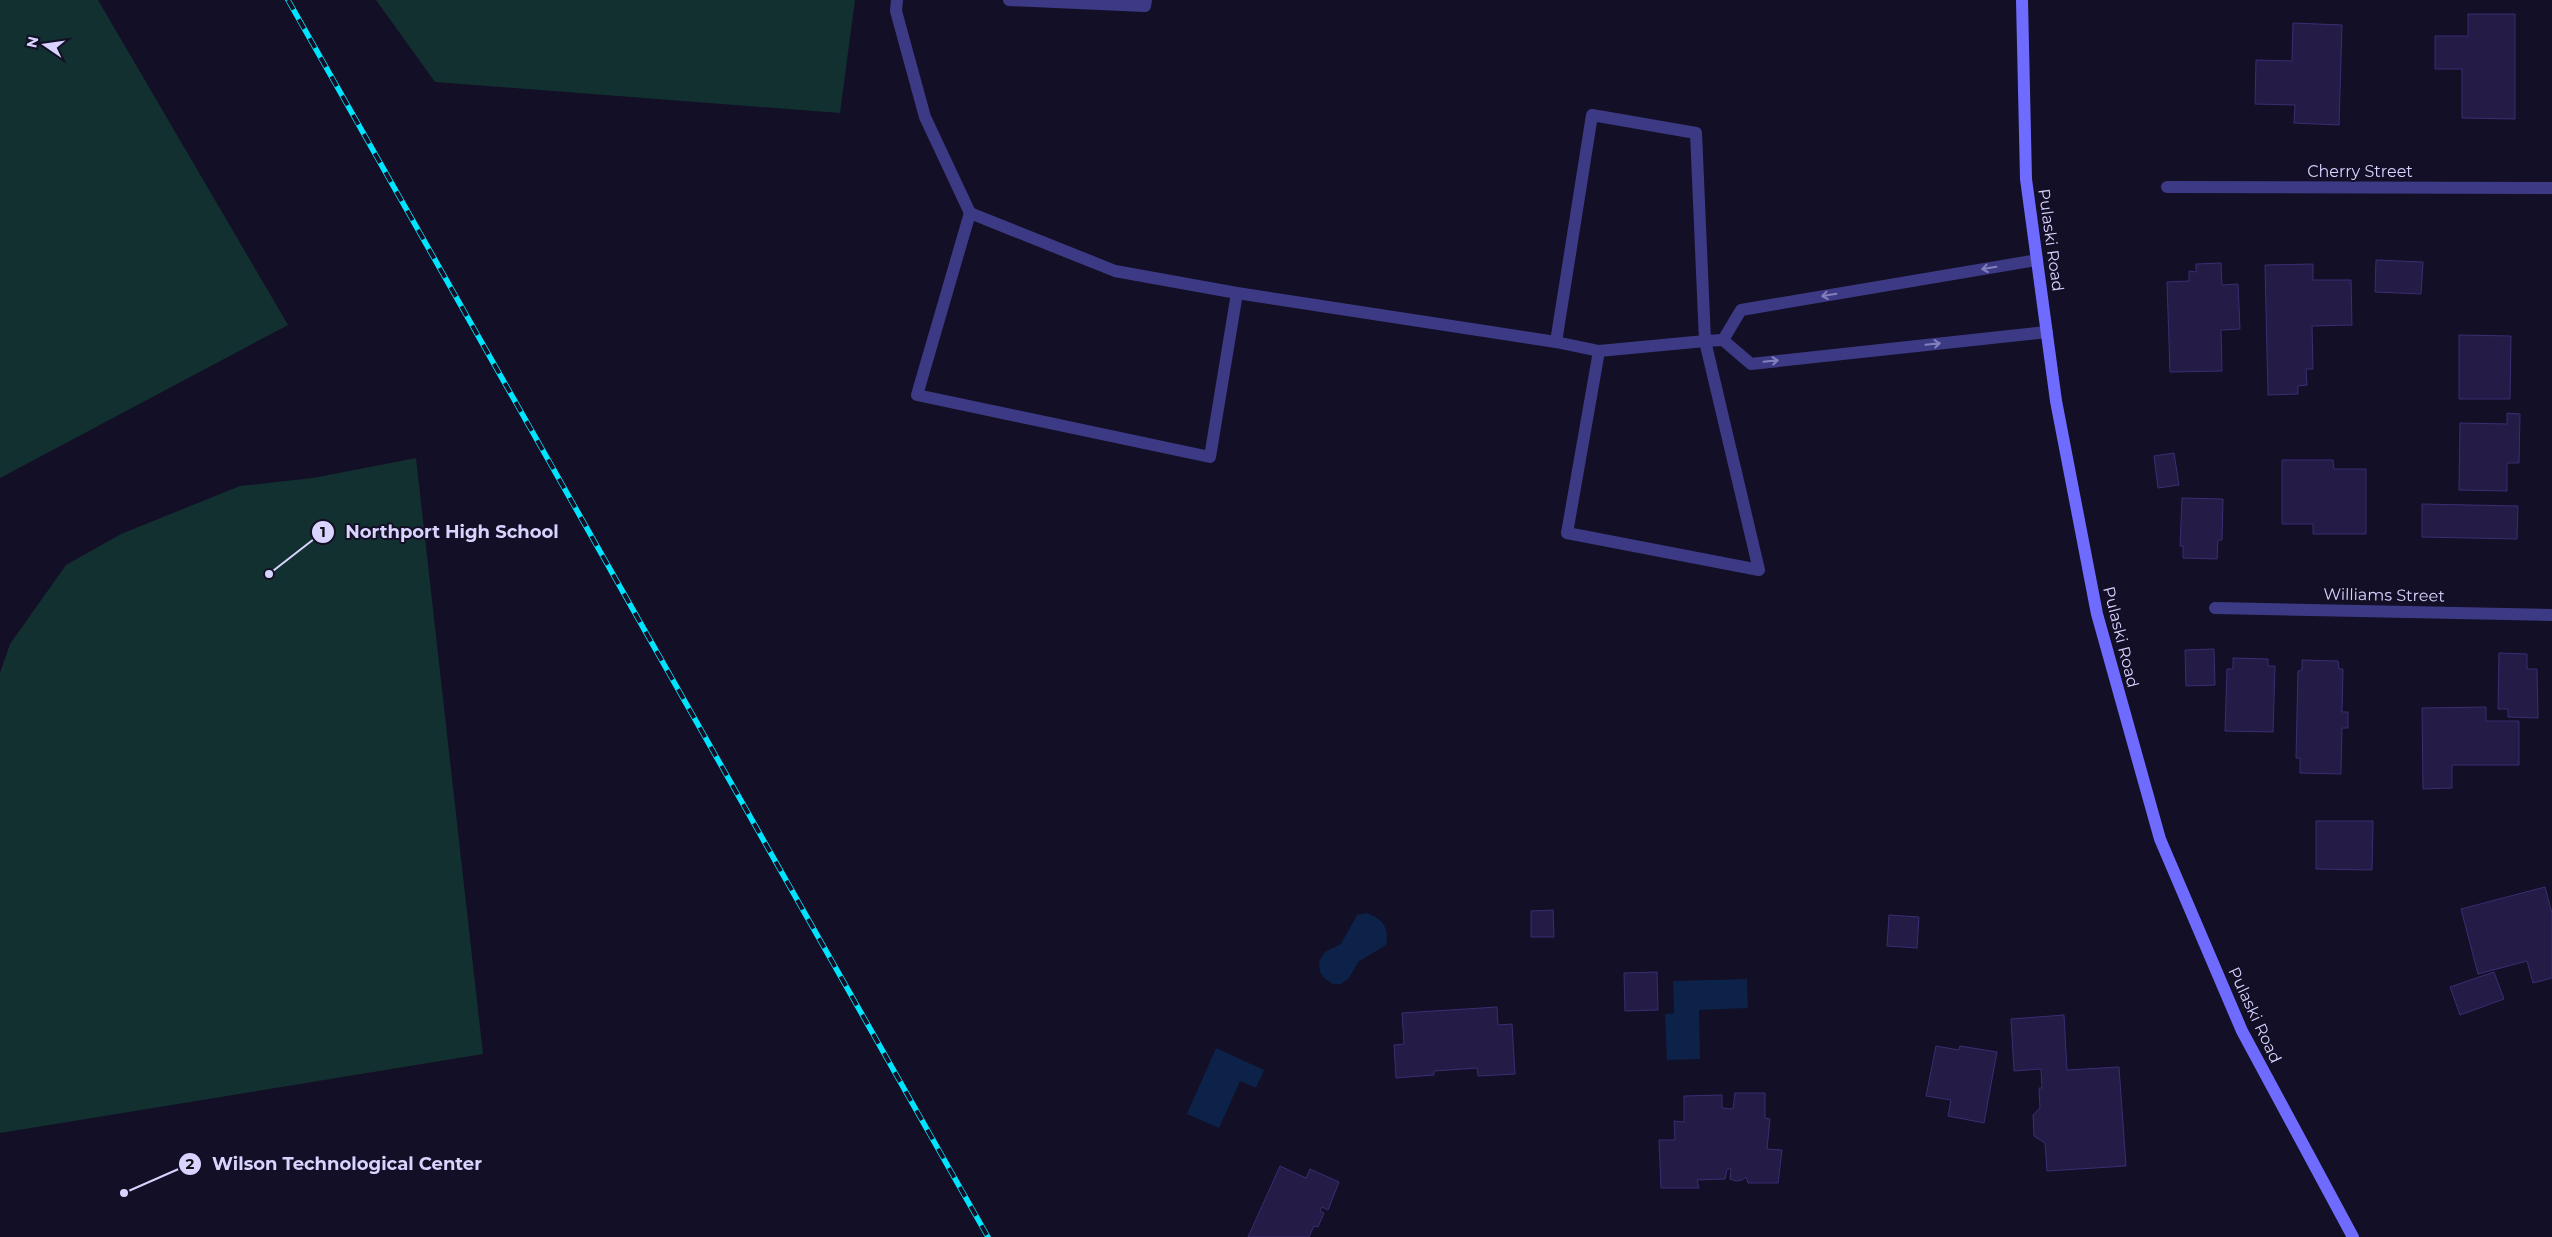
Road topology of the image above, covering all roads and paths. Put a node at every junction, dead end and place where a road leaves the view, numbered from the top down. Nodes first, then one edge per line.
1 (897, 0) edge
2 (1009, 0) edge
3 (1146, 0) edge
4 (2022, 0) edge
5 (1065, 1) edge
6 (2167, 187) dead end
7 (2552, 188) edge
8 (970, 214) junction
9 (2037, 260) junction
10 (1237, 293) junction
11 (2047, 332) junction
12 (1724, 340) junction
13 (1705, 341) junction
14 (1556, 342) junction
15 (1599, 351) junction
16 (2215, 608) dead end
17 (2552, 615) edge
18 (2353, 1237) edge

1 - 8 street
2 - 5 street
3 - 5 street
4 - 9 main road, Pulaski Road
6 - 7 street, Cherry Street
8 - 10 street
8 - 10 street
9 - 11 main road, Pulaski Road
9 -> 12 street
10 - 14 street
12 -> 11 street
11 - 18 main road, Pulaski Road
12 - 13 street
13 - 14 street
13 - 15 street
13 - 15 street
14 - 15 street
16 - 17 street, Williams Street

